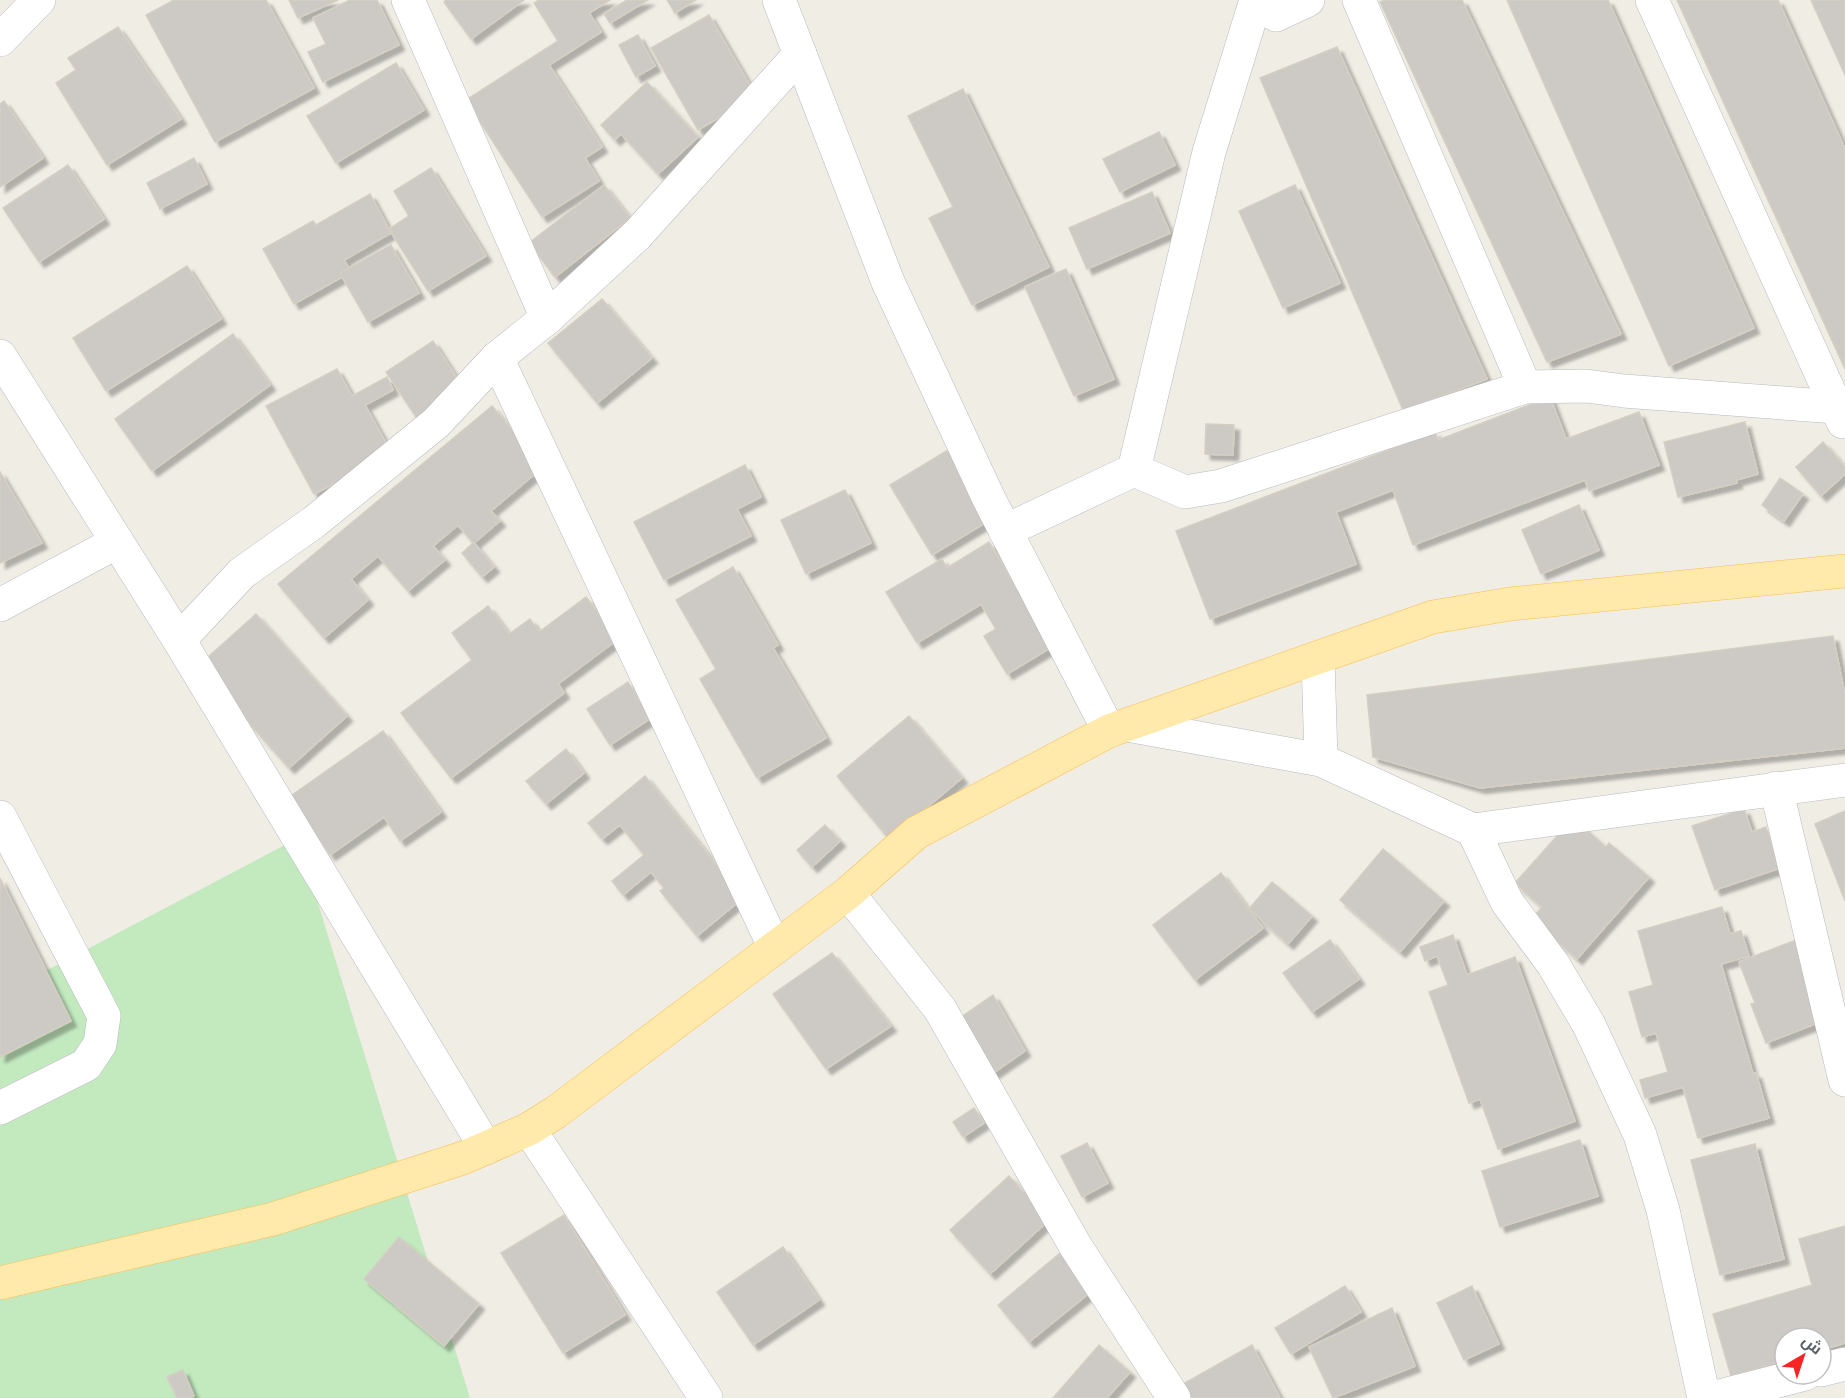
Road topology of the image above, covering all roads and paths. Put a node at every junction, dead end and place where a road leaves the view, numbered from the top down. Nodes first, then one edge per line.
1 (39, 0) edge
2 (408, 0) edge
3 (779, 0) edge
4 (1256, 0) edge
5 (1268, 0) edge
6 (1308, 0) edge
7 (1359, 0) edge
8 (1652, 0) edge
9 (0, 40) edge
10 (800, 54) junction
11 (547, 318) junction
12 (0, 356) edge
13 (497, 358) junction
14 (1525, 387) junction
15 (1842, 413) edge
16 (1134, 470) junction
17 (1005, 531) junction
18 (117, 542) junction
19 (1845, 571) edge
20 (0, 604) edge
21 (179, 640) junction
22 (1318, 658) junction
23 (1118, 728) junction
24 (1321, 760) junction
25 (1845, 780) edge
26 (1776, 788) junction
27 (0, 817) edge
28 (1473, 830) junction
29 (848, 893) junction
30 (775, 948) junction
31 (1845, 1080) edge
32 (0, 1108) edge
33 (529, 1129) junction
34 (486, 1148) junction
35 (0, 1282) edge
36 (1773, 1382) edge
37 (706, 1398) edge
38 (1174, 1398) edge
39 (1704, 1398) edge
40 (1712, 1398) edge

1 - 9 street
2 - 11 street
3 - 10 street
4 - 16 street
5 - 6 street
7 - 14 street
8 - 15 street
10 - 11 street
10 - 17 street
11 - 13 street
12 - 18 street
13 - 21 street
13 - 30 street
14 - 15 street
14 - 16 street
16 - 17 street
17 - 23 street
18 - 20 street
18 - 21 street
19 - 22 main road
21 - 34 street
22 - 23 main road
22 - 24 street
23 - 24 street
23 - 29 main road
24 - 28 street
25 - 26 street
26 - 28 street
26 - 31 street
27 - 32 street
28 - 39 street
29 - 30 main road
29 - 38 street
30 - 33 main road
33 - 34 main road
33 - 37 street
34 - 35 main road
36 - 40 street

